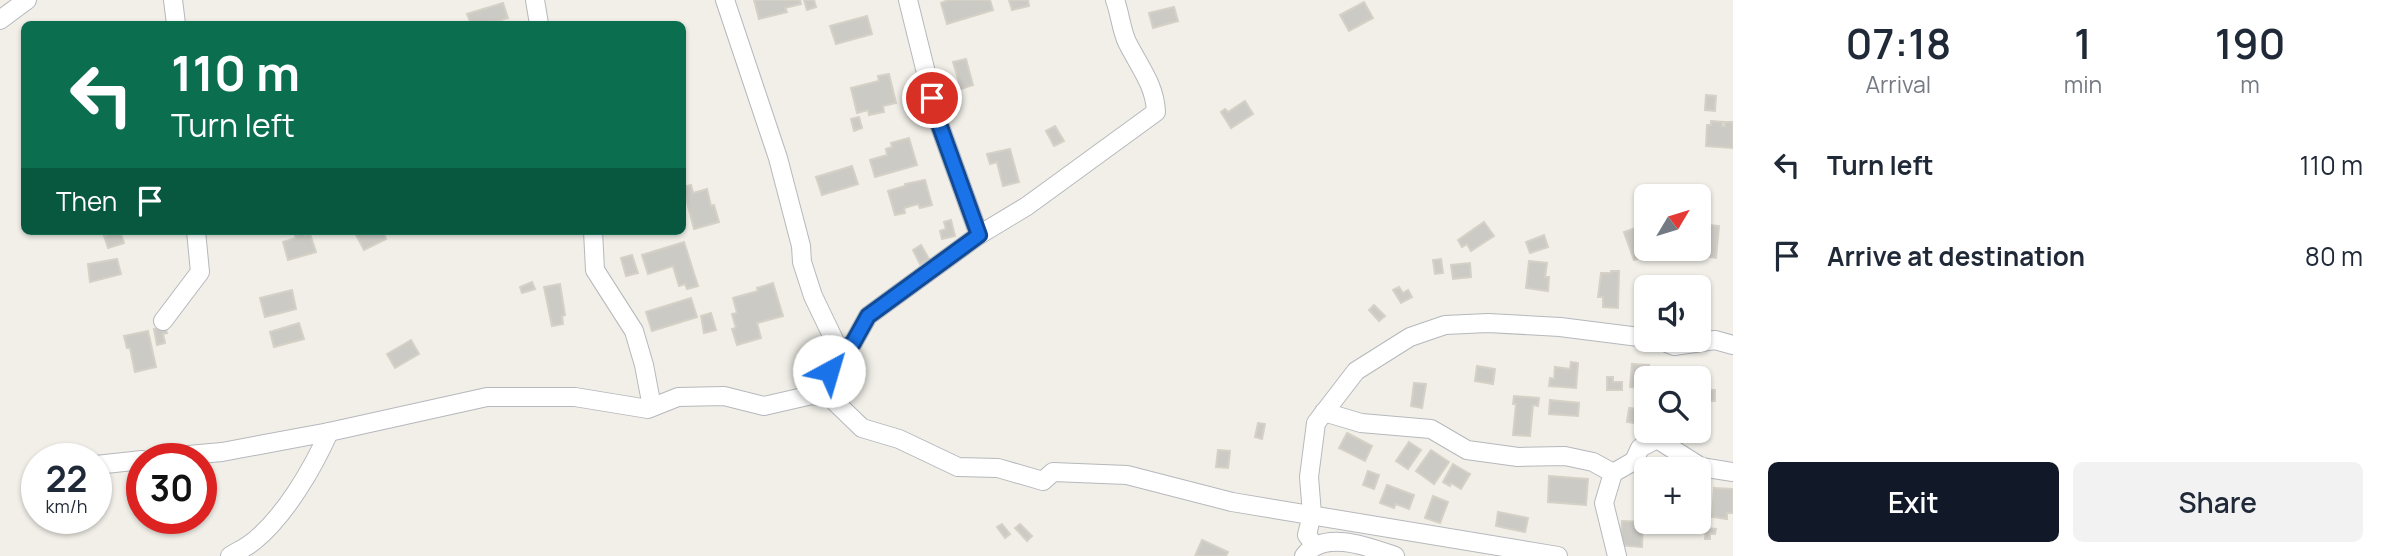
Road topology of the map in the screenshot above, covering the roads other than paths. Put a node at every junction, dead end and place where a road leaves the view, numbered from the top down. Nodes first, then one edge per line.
1 (26, 0) edge
2 (173, 0) edge
3 (535, 0) edge
4 (725, 0) edge
5 (908, 0) edge
6 (1115, 0) edge
7 (0, 6) edge
8 (0, 20) edge
9 (176, 21) edge
10 (538, 21) edge
11 (196, 235) edge
12 (593, 235) edge
13 (979, 235) junction
14 (163, 321) dead end
15 (1634, 336) edge
16 (1711, 341) edge
17 (1733, 345) edge
18 (834, 355) junction
19 (831, 398) junction
20 (652, 407) junction
21 (1324, 412) junction
22 (329, 432) junction
23 (217, 452) edge
24 (1733, 472) edge
25 (1613, 473) junction
26 (1312, 514) junction
27 (1310, 551) edge
28 (230, 556) edge
29 (1395, 556) edge
30 (1558, 556) edge
31 (1617, 556) edge

1 - 7 street
1 - 8 street
2 - 9 street
3 - 10 street
4 - 18 street
5 - 13 street
6 - 13 street
11 - 14 street
12 - 20 street
13 - 18 street
15 - 21 street
16 - 17 street
18 - 19 street
19 - 20 street
19 - 26 street
20 - 22 street
21 - 25 street
21 - 26 street
22 - 23 street
22 - 28 street
24 - 25 street
25 - 31 street
26 - 27 street
26 - 30 street
27 - 29 street

